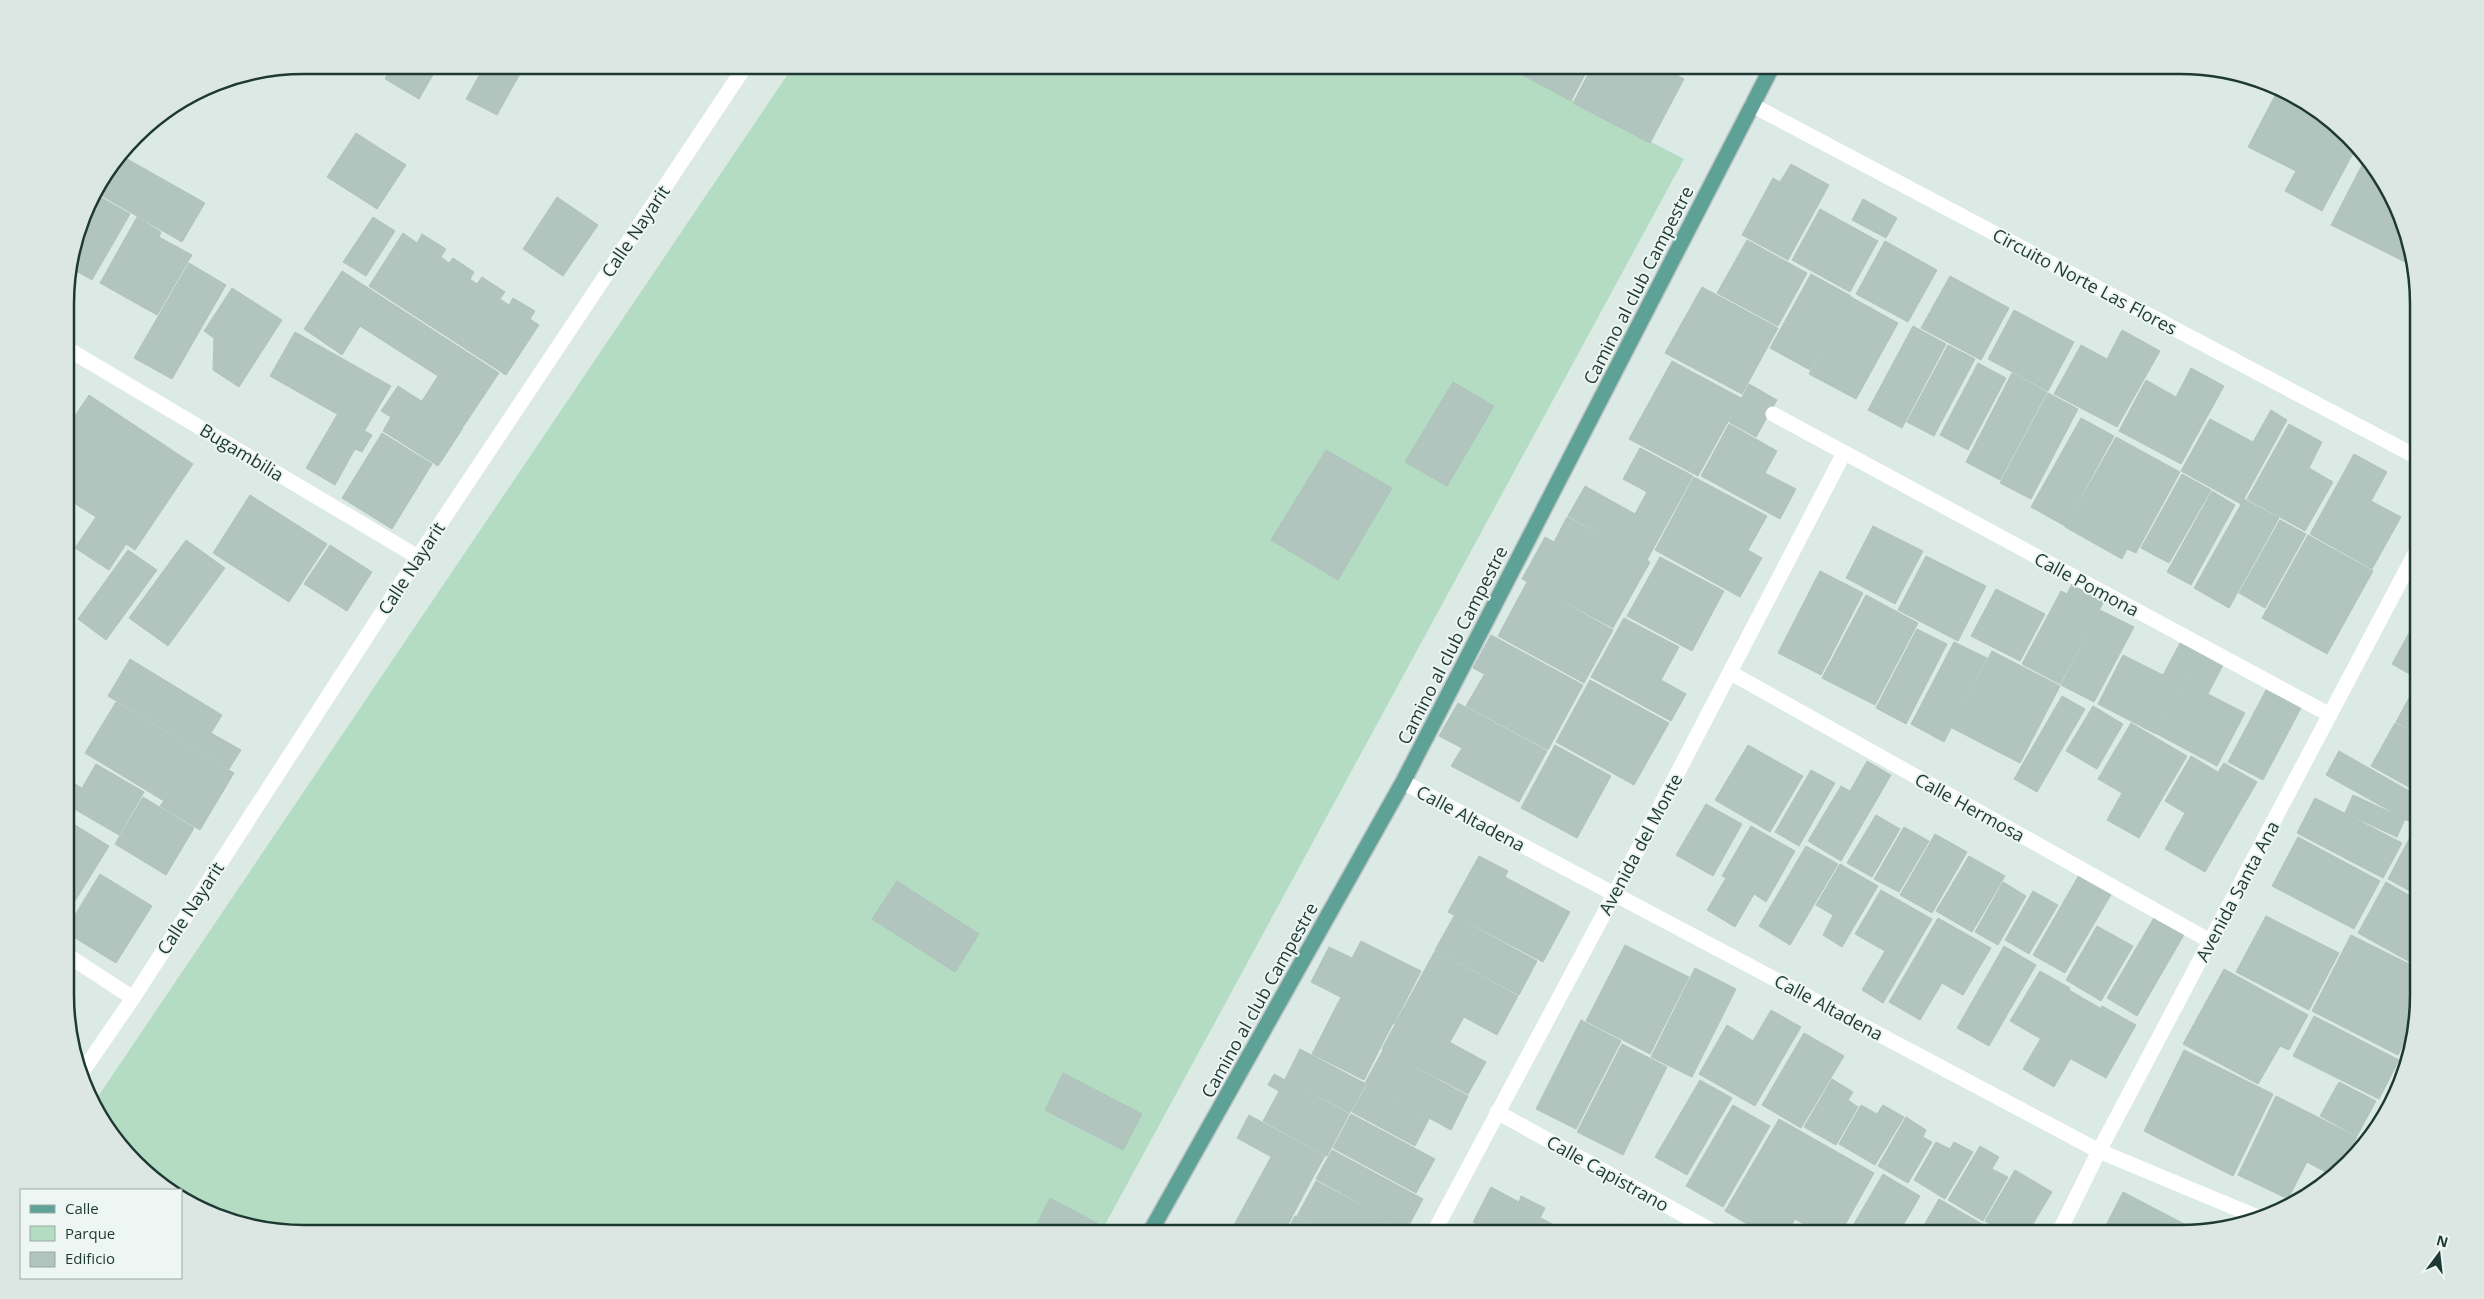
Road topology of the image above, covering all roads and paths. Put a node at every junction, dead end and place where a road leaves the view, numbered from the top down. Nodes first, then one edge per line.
1 (740, 74) edge
2 (1768, 74) edge
3 (1752, 105) junction
4 (74, 353) edge
5 (1773, 414) dead end
6 (1844, 452) junction
7 (2410, 453) edge
8 (418, 556) junction
9 (2410, 563) edge
10 (1731, 672) junction
11 (2330, 715) junction
12 (1402, 782) junction
13 (1615, 893) junction
14 (2210, 941) junction
15 (74, 960) edge
16 (133, 998) junction
17 (85, 1067) edge
18 (1497, 1112) junction
19 (2099, 1151) junction
20 (2252, 1214) edge
21 (1154, 1225) edge
22 (1439, 1225) edge
23 (1702, 1225) edge
24 (2062, 1225) edge

1 - 8 street, Calle Nayarit
2 - 3 main road, Camino al club Campestre
3 - 7 street, Circuito Norte Las Flores
3 - 12 main road, Camino al club Campestre
4 - 8 street, Bugambilia
5 - 6 street, Calle Pomona
6 - 10 street, Avenida del Monte
6 - 11 street, Calle Pomona
8 - 16 street, Calle Nayarit
9 - 11 street, Avenida Santa Ana
10 - 13 street, Avenida del Monte
10 - 14 street, Calle Hermosa
11 - 14 street, Avenida Santa Ana
12 - 13 street, Calle Altadena
12 - 21 main road, Camino al club Campestre
13 - 18 street, Avenida del Monte
13 - 19 street, Calle Altadena
14 - 19 street, Avenida Santa Ana
15 - 16 street
16 - 17 street, Calle Nayarit
18 - 22 street, Avenida del Monte
18 - 23 street, Calle Capistrano
19 - 20 street, Calle Altadena
19 - 24 street, Avenida Santa Ana

